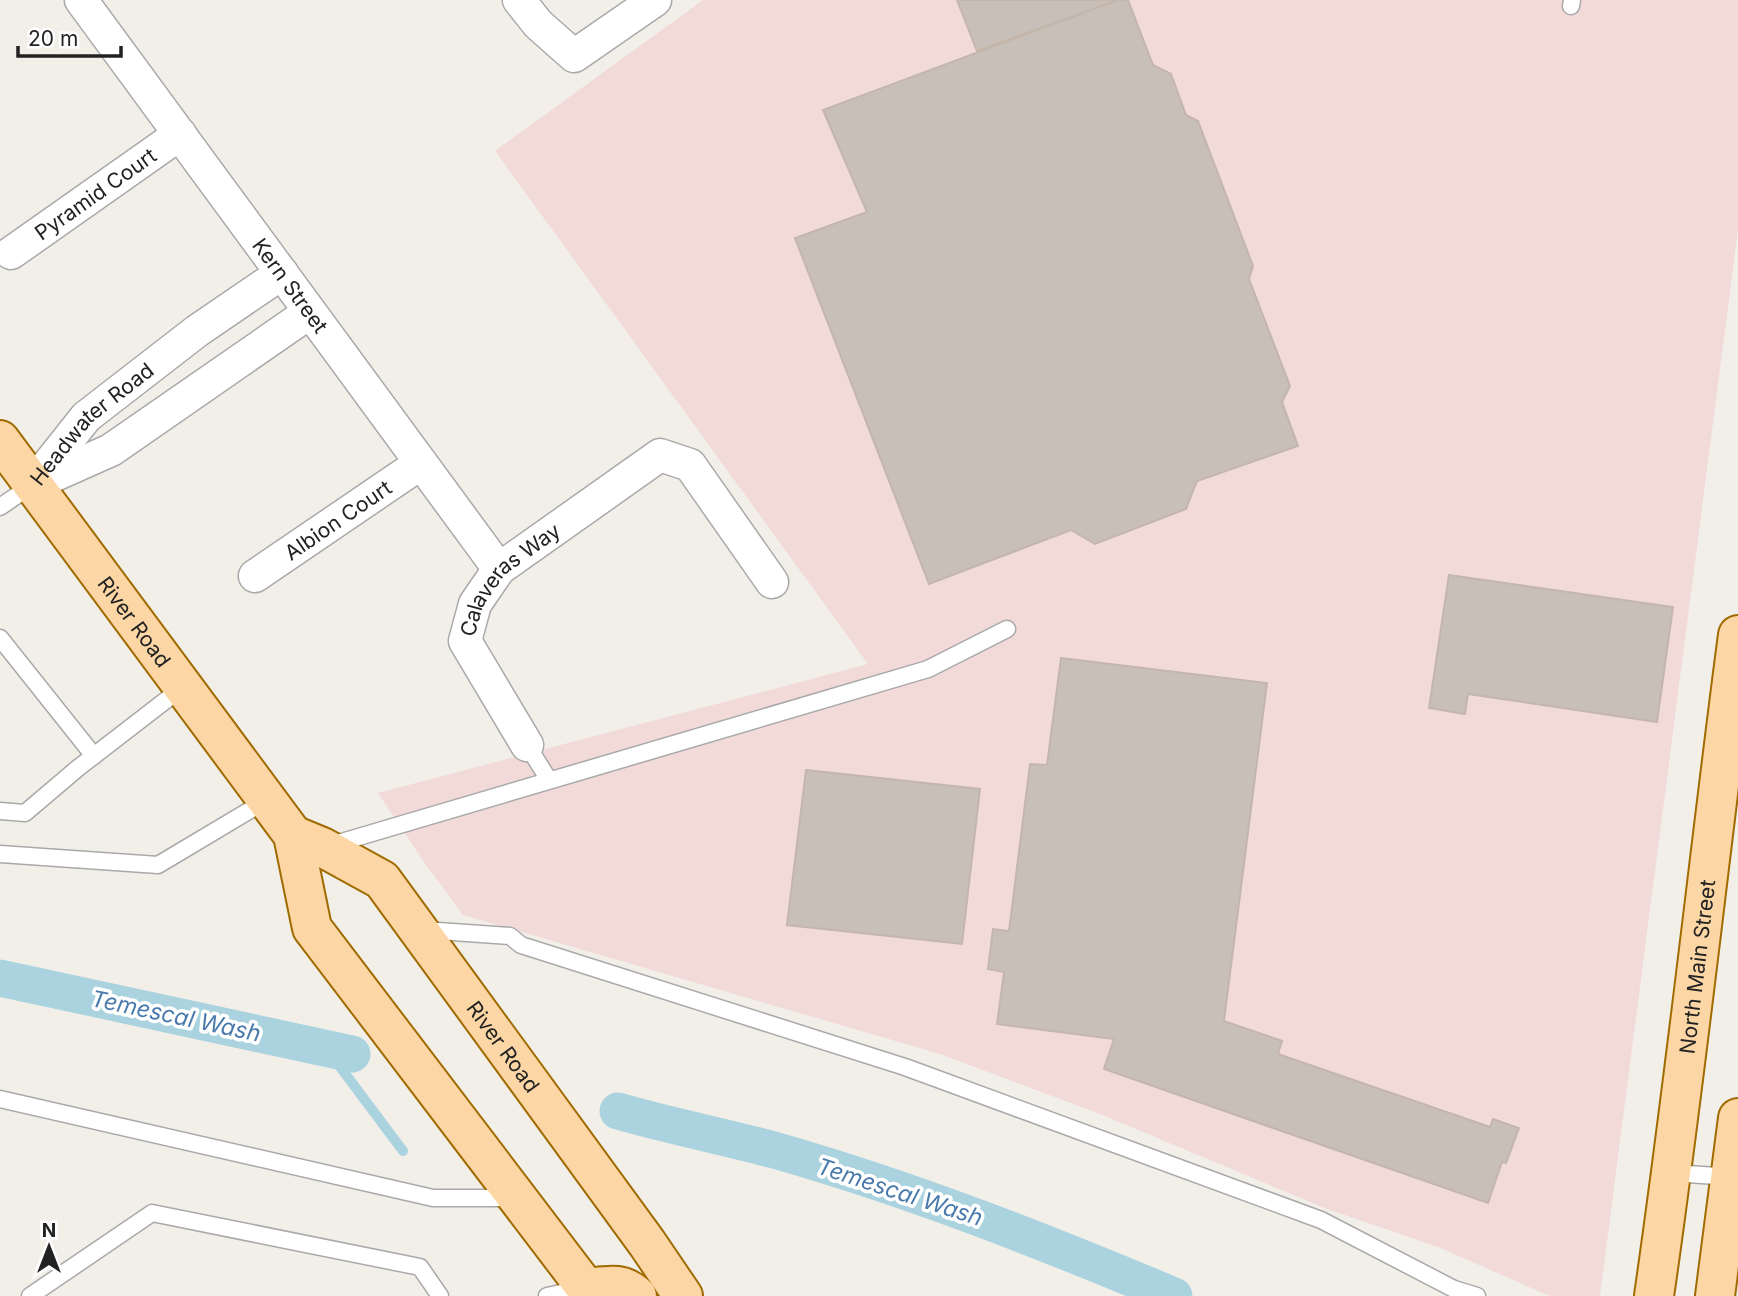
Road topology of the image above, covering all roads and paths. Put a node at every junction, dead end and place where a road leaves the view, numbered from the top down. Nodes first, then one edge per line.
1 (82, 0) edge
2 (519, 0) edge
3 (655, 0) edge
4 (180, 134) junction
5 (11, 253) dead end
6 (282, 273) junction
7 (310, 312) junction
8 (0, 440) edge
9 (421, 463) junction
10 (32, 485) junction
11 (0, 507) edge
12 (499, 569) junction
13 (255, 576) dead end
14 (772, 582) dead end
15 (1007, 629) dead end
16 (1738, 635) edge
17 (0, 638) edge
18 (183, 687) junction
19 (527, 745) joint
20 (94, 756) junction
21 (549, 780) junction
22 (267, 800) junction
23 (0, 811) edge
24 (308, 841) junction
25 (0, 854) edge
26 (421, 935) junction
27 (0, 1100) edge
28 (1738, 1118) edge
29 (1672, 1172) junction
30 (1735, 1178) edge
31 (518, 1199) junction
32 (589, 1292) edge
33 (30, 1296) edge
34 (440, 1296) edge
35 (547, 1296) edge
36 (637, 1296) edge
37 (683, 1296) edge
38 (1477, 1296) edge
39 (1654, 1296) edge
40 (1715, 1296) edge

1 - 4 street, Kern Street
2 - 3 street
4 - 5 street, Pyramid Court
4 - 6 street, Kern Street
6 - 7 street, Kern Street
6 - 10 street, Headwater Road
7 - 9 street, Kern Street
7 - 10 street, Headwater Road
8 - 10 main road, River Road
9 - 12 street, Kern Street
9 - 13 street, Albion Court
10 - 11 lane
10 - 18 main road, River Road
12 - 14 street, Calaveras Way
12 - 19 street, Calaveras Way
15 - 21 lane
16 - 29 main road, North Main Street
17 - 20 lane
18 - 20 lane
18 - 22 main road, River Road
19 - 21 lane, Calaveras Way
20 - 23 lane
21 - 24 lane
22 - 24 main road, River Road
22 - 25 lane
24 - 26 main road, River Road
24 - 31 main road, River Road
26 - 37 main road, River Road
26 - 38 lane
27 - 31 lane
28 - 30 main road
29 - 30 lane
29 - 39 main road, North Main Street
30 - 40 main road
31 - 32 main road, River Road
32 - 35 lane
32 - 36 main road
33 - 34 lane

